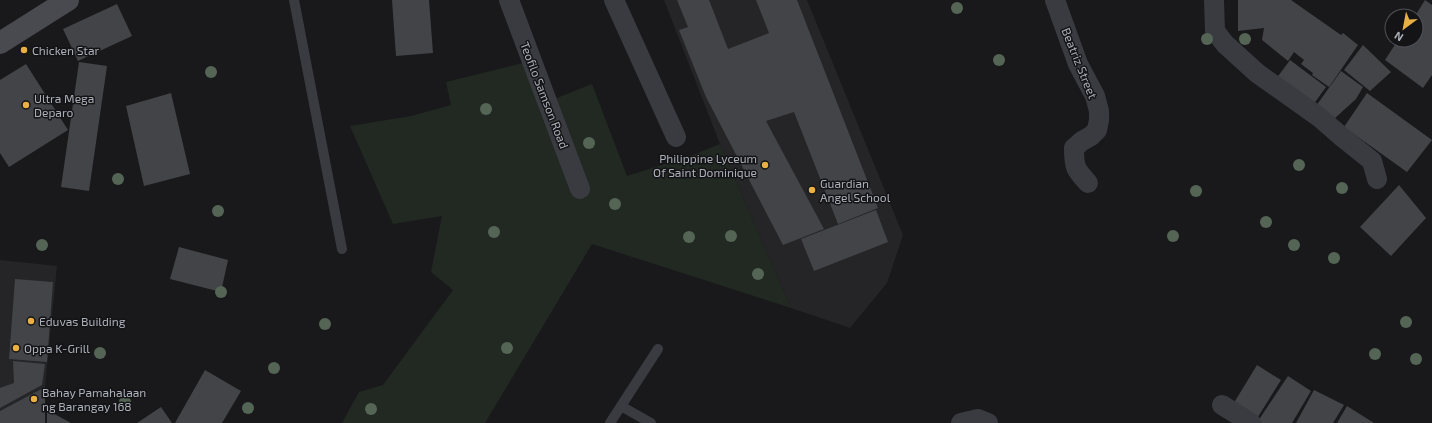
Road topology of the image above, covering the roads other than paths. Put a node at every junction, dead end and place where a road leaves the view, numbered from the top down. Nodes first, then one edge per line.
1 (68, 0) edge
2 (294, 0) edge
3 (509, 0) edge
4 (614, 0) edge
5 (1055, 0) edge
6 (1214, 0) edge
7 (0, 43) edge
8 (676, 137) dead end
9 (1377, 179) dead end
10 (1088, 183) dead end
11 (580, 189) dead end
12 (342, 250) dead end
13 (658, 349) dead end
14 (1222, 405) dead end
15 (621, 406) junction
16 (610, 423) edge
17 (651, 423) edge
18 (961, 423) edge
19 (988, 423) edge
20 (1251, 423) edge

1 - 7 main road
2 - 12 lane
3 - 11 street, Teofilo Samson Road
4 - 8 street
5 - 10 street, Beatriz Street
6 - 9 street
13 - 15 lane
14 - 20 street
15 - 16 lane
15 - 17 lane
18 - 19 street

